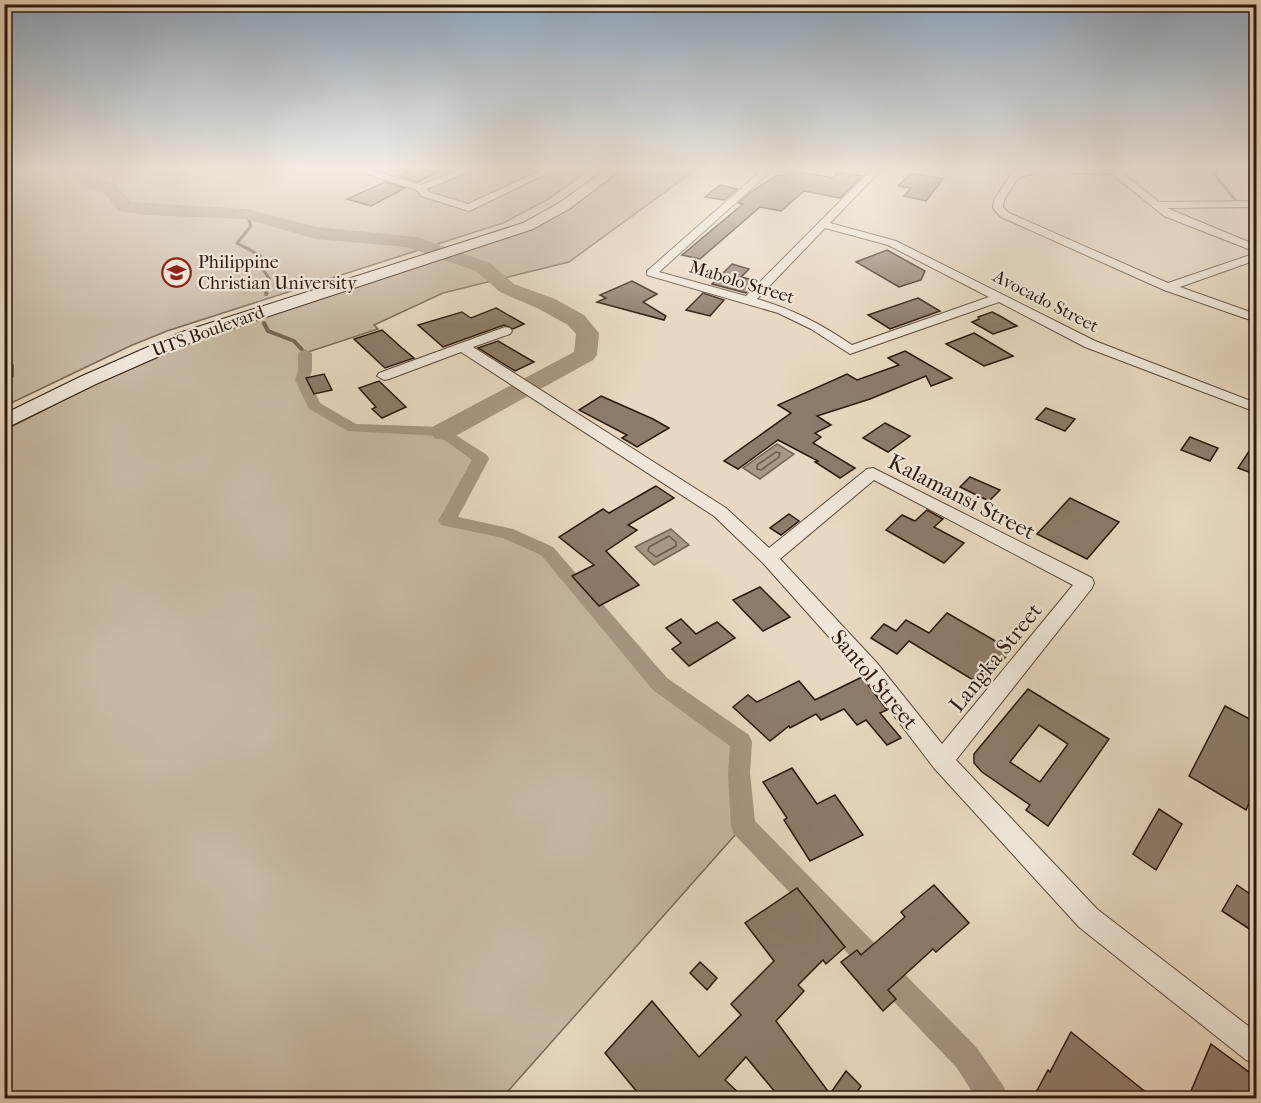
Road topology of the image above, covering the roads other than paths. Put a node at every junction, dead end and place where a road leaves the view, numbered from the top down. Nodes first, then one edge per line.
1 (520, 221) edge
2 (537, 221) edge
3 (709, 221) edge
4 (825, 221) edge
5 (1020, 221) edge
6 (1184, 221) edge
7 (822, 224) junction
8 (456, 246) junction
9 (1257, 249) edge
10 (1257, 256) edge
11 (412, 260) junction
12 (1168, 287) junction
13 (999, 298) junction
14 (749, 300) junction
15 (1257, 318) edge
16 (505, 331) dead end
17 (463, 347) junction
18 (384, 376) dead end
19 (1257, 408) edge
20 (4, 413) edge
21 (4, 423) edge
22 (769, 558) junction
23 (1085, 584) joint
24 (942, 761) junction
25 (1257, 1050) edge

1 - 8 main road, UTS Boulevard
2 - 8 main road, UTS Boulevard
3 - 14 street, Mabolo Street
4 - 7 street
5 - 12 street
6 - 9 street
7 - 13 street, Avocado Street
7 - 14 street
8 - 11 main road, UTS Boulevard
10 - 12 street
11 - 20 main road, UTS Boulevard
11 - 21 main road, UTS Boulevard
12 - 15 street
13 - 14 street, Mabolo Street
13 - 19 street, Avocado Street
16 - 17 street
17 - 18 street
17 - 22 street, Santol Street
22 - 23 street, Kalamansi Street
22 - 24 street, Santol Street
23 - 24 street, Langka Street
24 - 25 street, Santol Street

